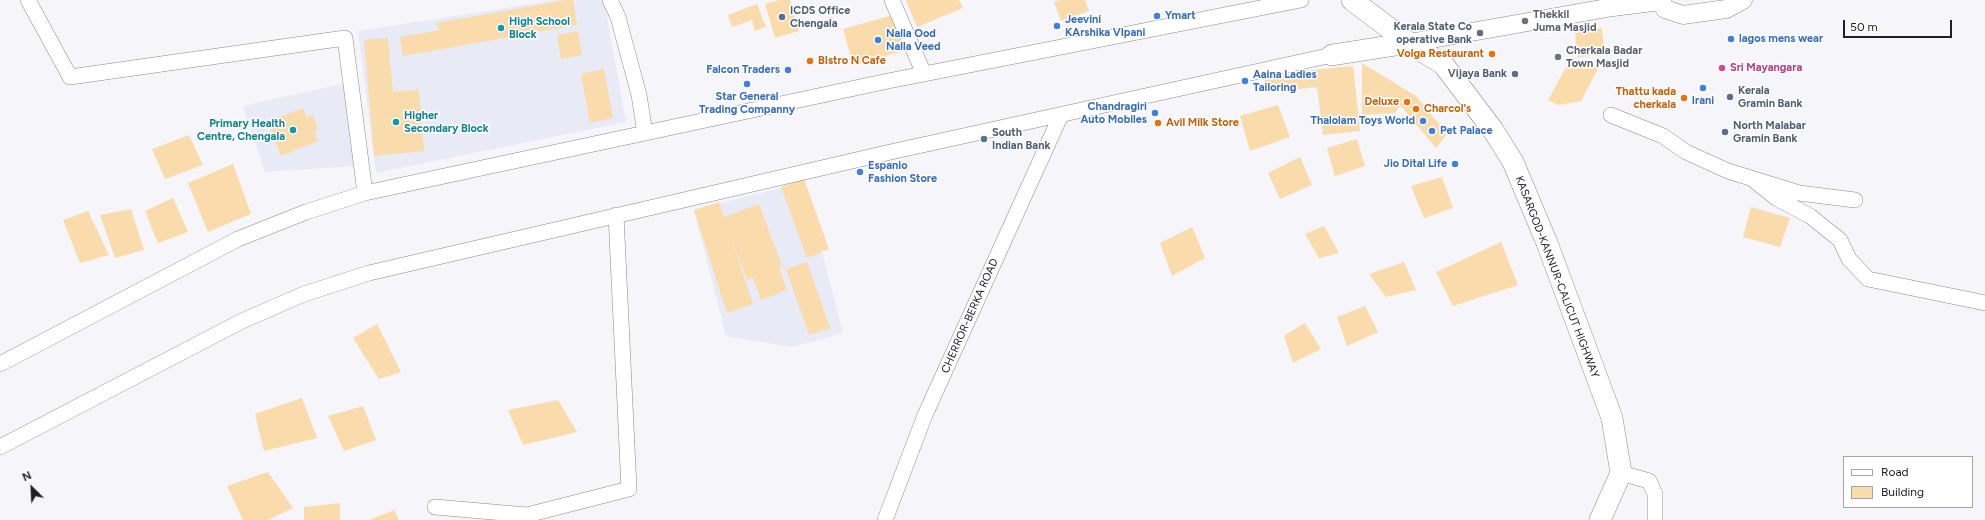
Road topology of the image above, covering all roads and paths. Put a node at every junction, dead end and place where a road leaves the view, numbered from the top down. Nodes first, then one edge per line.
1 (28, 0) edge
2 (610, 0) edge
3 (892, 0) edge
4 (1301, 0) edge
5 (1352, 0) edge
6 (1661, 0) edge
7 (1743, 0) edge
8 (1409, 43) junction
9 (1332, 55) joint
10 (924, 74) junction
11 (1061, 115) junction
12 (1611, 115) dead end
13 (645, 133) junction
14 (1751, 178) junction
15 (365, 193) junction
16 (1855, 200) dead end
17 (616, 216) junction
18 (1985, 303) edge
19 (0, 364) edge
20 (0, 447) edge
21 (1621, 473) junction
22 (435, 507) dead end
23 (885, 520) edge
24 (1600, 520) edge
25 (1655, 520) edge

1 - 15 street
2 - 13 street
3 - 10 street
4 - 10 street
5 - 8 highway, KASARGOD-KANNUR-CALICUT HIGHWAY
6 - 7 main road
6 - 8 main road
8 - 9 highway
8 - 21 highway, KASARGOD-KANNUR-CALICUT HIGHWAY
9 - 11 street
10 - 13 street
11 - 17 street
11 - 23 street, CHERROR-BERKA ROAD
12 - 14 street
13 - 15 street
14 - 16 street
14 - 18 street
15 - 19 street
17 - 20 street
17 - 22 street
21 - 24 highway
21 - 25 street

